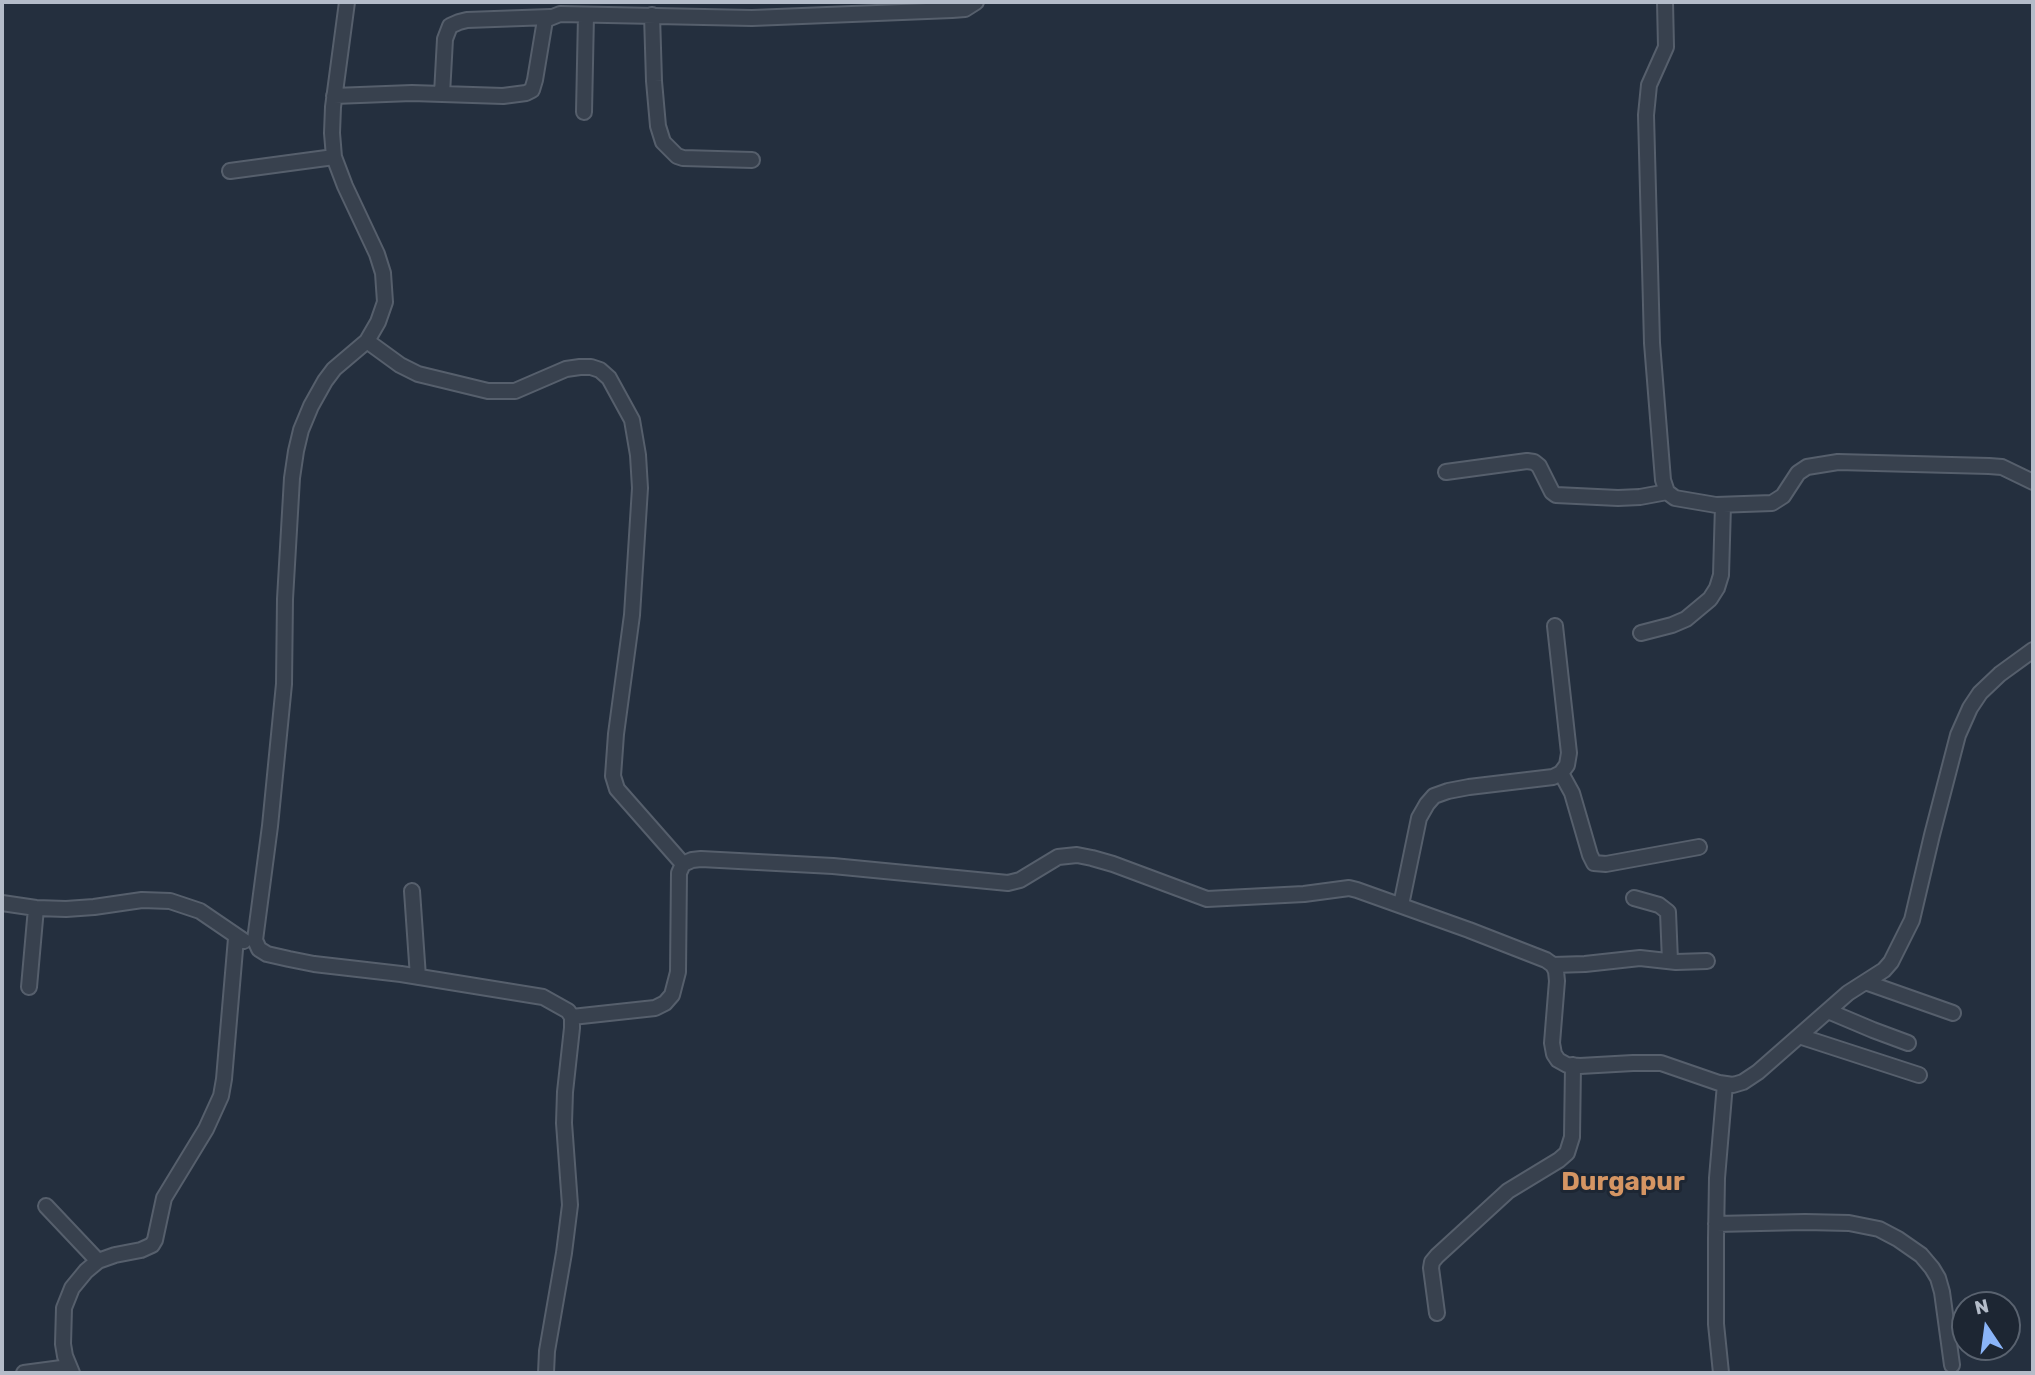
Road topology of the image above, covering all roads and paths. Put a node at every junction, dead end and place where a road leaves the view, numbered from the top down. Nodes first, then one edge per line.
1 (348, 2) edge
2 (976, 2) edge
3 (1665, 2) edge
4 (586, 15) junction
5 (652, 15) junction
6 (550, 17) junction
7 (442, 94) junction
8 (334, 96) junction
9 (584, 112) dead end
10 (334, 157) junction
11 (752, 160) dead end
12 (230, 171) dead end
13 (367, 341) junction
14 (1446, 472) dead end
15 (2033, 482) edge
16 (1667, 492) junction
17 (1723, 505) junction
18 (1555, 626) dead end
19 (1641, 633) dead end
20 (2033, 650) edge
21 (1561, 773) junction
22 (1699, 847) dead end
23 (683, 864) junction
24 (412, 891) dead end
25 (1634, 898) dead end
26 (2, 903) edge
27 (1401, 905) junction
28 (36, 908) junction
29 (236, 938) junction
30 (259, 948) junction
31 (1670, 961) junction
32 (1707, 961) dead end
33 (1553, 965) junction
34 (418, 976) junction
35 (1865, 982) junction
36 (29, 987) dead end
37 (1828, 1011) junction
38 (1953, 1013) dead end
39 (572, 1017) junction
40 (1799, 1036) junction
41 (1908, 1043) dead end
42 (1573, 1065) junction
43 (1919, 1075) dead end
44 (1725, 1084) junction
45 (46, 1206) dead end
46 (1716, 1224) junction
47 (99, 1261) junction
48 (1437, 1313) dead end
49 (1952, 1365) dead end
50 (70, 1370) edge
51 (24, 1373) edge
52 (546, 1373) edge
53 (1721, 1373) edge

1 - 8 street
2 - 5 street
3 - 16 street
4 - 5 street
4 - 6 street
4 - 9 street
5 - 11 street
6 - 7 street
6 - 7 street
7 - 8 street
8 - 10 street
10 - 12 street
10 - 13 street
13 - 23 street
13 - 30 street
14 - 16 street
15 - 17 street
16 - 17 street
17 - 19 street
18 - 21 street
20 - 35 street
21 - 22 street
21 - 27 street
23 - 27 street
23 - 39 street
24 - 34 street
25 - 31 street
26 - 28 street
27 - 33 street
28 - 29 street
28 - 36 street
29 - 30 street
29 - 47 street
30 - 34 street
31 - 32 street
31 - 33 street
33 - 42 street
34 - 39 street
35 - 37 street
35 - 38 street
37 - 40 street
37 - 41 street
39 - 52 street
40 - 43 street
40 - 44 street
42 - 44 street
42 - 48 street
44 - 46 street
45 - 47 street
46 - 49 street
46 - 53 street
47 - 50 street
50 - 51 street

